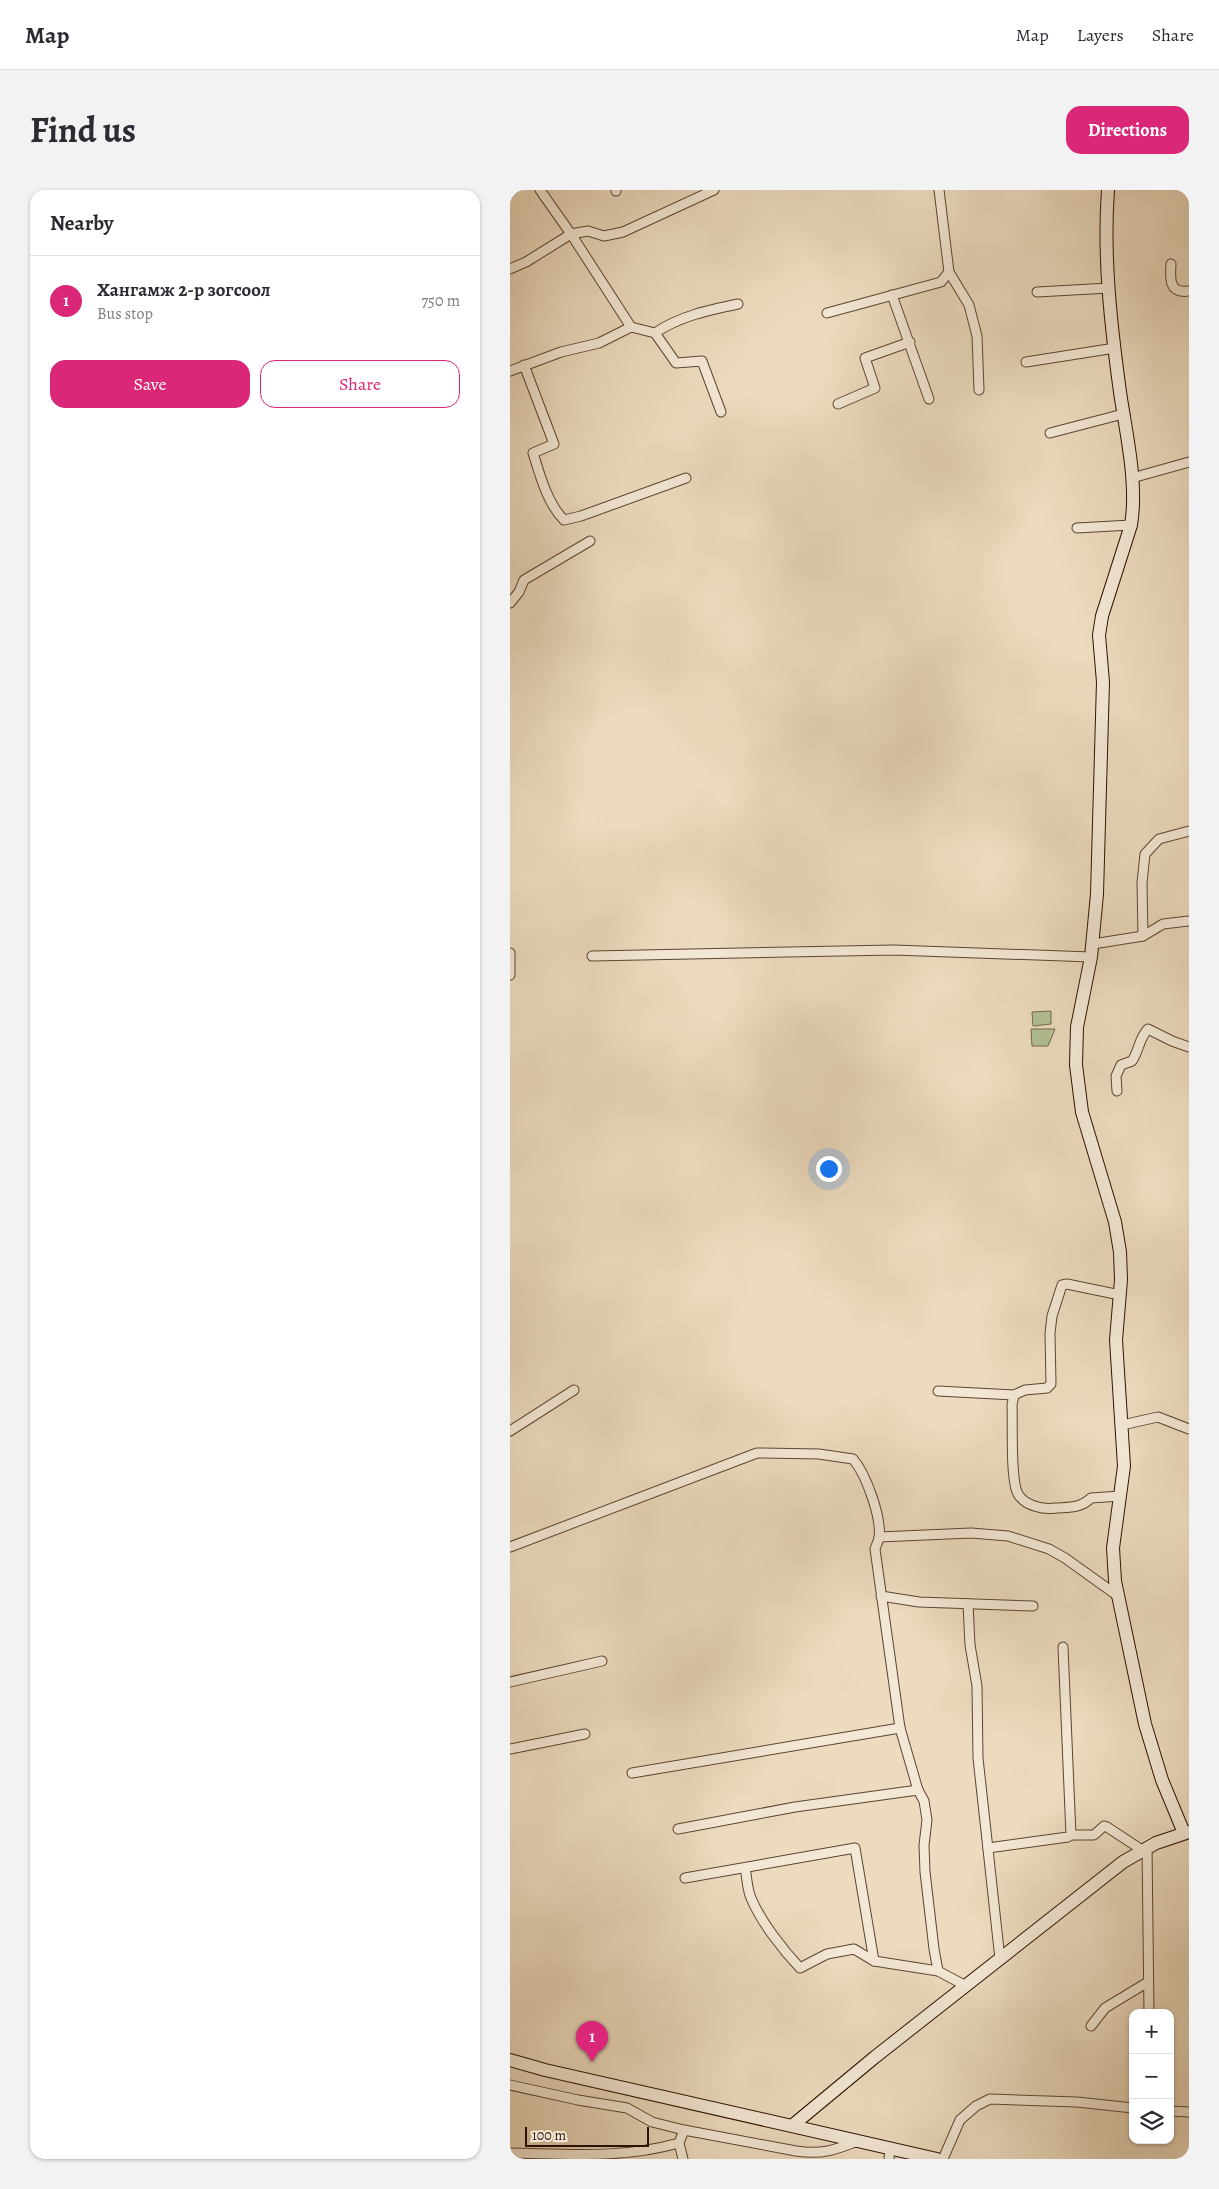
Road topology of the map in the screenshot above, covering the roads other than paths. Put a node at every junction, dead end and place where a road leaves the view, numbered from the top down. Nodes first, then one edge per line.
1 (540, 190) edge
2 (714, 190) edge
3 (939, 190) edge
4 (1108, 190) edge
5 (571, 234) junction
6 (1171, 264) dead end
7 (510, 269) edge
8 (949, 272) junction
9 (1109, 288) junction
10 (1189, 291) edge
11 (1037, 292) dead end
12 (892, 295) junction
13 (738, 304) dead end
14 (828, 313) dead end
15 (631, 327) junction
16 (654, 333) junction
17 (910, 342) junction
18 (1114, 348) junction
19 (1026, 362) dead end
20 (524, 365) junction
21 (510, 371) edge
22 (979, 390) dead end
23 (929, 399) dead end
24 (838, 404) dead end
25 (721, 412) dead end
26 (1123, 414) junction
27 (1050, 433) dead end
28 (1189, 462) edge
29 (686, 478) dead end
30 (1132, 478) junction
31 (1131, 525) junction
32 (1077, 528) dead end
33 (590, 541) dead end
34 (510, 603) edge
35 (1189, 831) edge
36 (1189, 921) edge
37 (1143, 936) junction
38 (1093, 944) junction
39 (510, 953) edge
40 (592, 956) dead end
41 (1091, 957) junction
42 (510, 975) edge
43 (1189, 1047) edge
44 (1117, 1091) dead end
45 (1120, 1295) junction
46 (574, 1390) dead end
47 (938, 1391) dead end
48 (1014, 1395) junction
49 (1122, 1425) junction
50 (1189, 1429) edge
51 (510, 1430) edge
52 (1121, 1496) junction
53 (879, 1537) junction
54 (510, 1547) edge
55 (881, 1596) junction
56 (1118, 1596) junction
57 (968, 1604) junction
58 (1034, 1606) dead end
59 (1062, 1647) dead end
60 (602, 1661) dead end
61 (510, 1682) edge
62 (900, 1728) junction
63 (585, 1734) dead end
64 (510, 1749) edge
65 (632, 1773) dead end
66 (918, 1790) junction
67 (678, 1829) dead end
68 (1187, 1833) edge
69 (1071, 1834) junction
70 (988, 1848) junction
71 (1145, 1848) junction
72 (745, 1868) junction
73 (686, 1878) dead end
74 (1000, 1959) junction
75 (874, 1961) junction
76 (938, 1971) junction
77 (1148, 1982) junction
78 (966, 1986) junction
79 (1149, 2009) edge
80 (1091, 2026) dead end
81 (510, 2060) edge
82 (510, 2085) edge
83 (1129, 2108) edge
84 (1174, 2111) edge
85 (1189, 2112) edge
86 (793, 2125) junction
87 (684, 2130) junction
88 (859, 2141) junction
89 (679, 2144) junction
90 (510, 2154) edge
91 (890, 2154) edge
92 (683, 2159) edge
93 (937, 2159) edge
94 (943, 2159) edge

1 - 5 street
2 - 5 street
3 - 8 street
4 - 9 street
5 - 7 street
5 - 15 street
6 - 10 street
8 - 12 street
8 - 22 street
9 - 11 street
9 - 18 street
12 - 14 street
12 - 17 street
13 - 16 street
15 - 16 street
15 - 20 street
16 - 25 street
17 - 23 street
17 - 24 street
18 - 19 street
18 - 26 street
20 - 21 street
20 - 29 street
26 - 27 street
26 - 30 street
28 - 30 street
30 - 31 street
31 - 32 street
31 - 38 street
33 - 34 street
35 - 37 street
36 - 37 street
37 - 38 street
38 - 41 street
39 - 42 street
40 - 41 street
41 - 45 street
43 - 44 street
45 - 48 street
45 - 49 street
46 - 51 street
47 - 48 street
48 - 52 street
49 - 50 street
49 - 52 street
52 - 56 street
53 - 54 street
53 - 55 street
53 - 56 street
55 - 57 street
55 - 62 street
56 - 68 street
57 - 58 street
57 - 70 street
59 - 69 street
60 - 61 street
62 - 65 street
62 - 66 street
63 - 64 street
66 - 67 street
66 - 76 street
68 - 71 street
69 - 70 street
69 - 71 street
70 - 74 street
71 - 74 street
71 - 77 street
72 - 73 street
72 - 75 street
72 - 75 street
74 - 78 street
75 - 76 street
76 - 78 street
77 - 79 street
77 - 80 street
78 - 86 street
81 - 86 street
82 - 87 street
83 - 94 street
84 - 85 street
86 - 88 street
87 - 88 street
87 - 89 street
88 - 91 street
89 - 90 street
89 - 92 street
91 - 93 street

